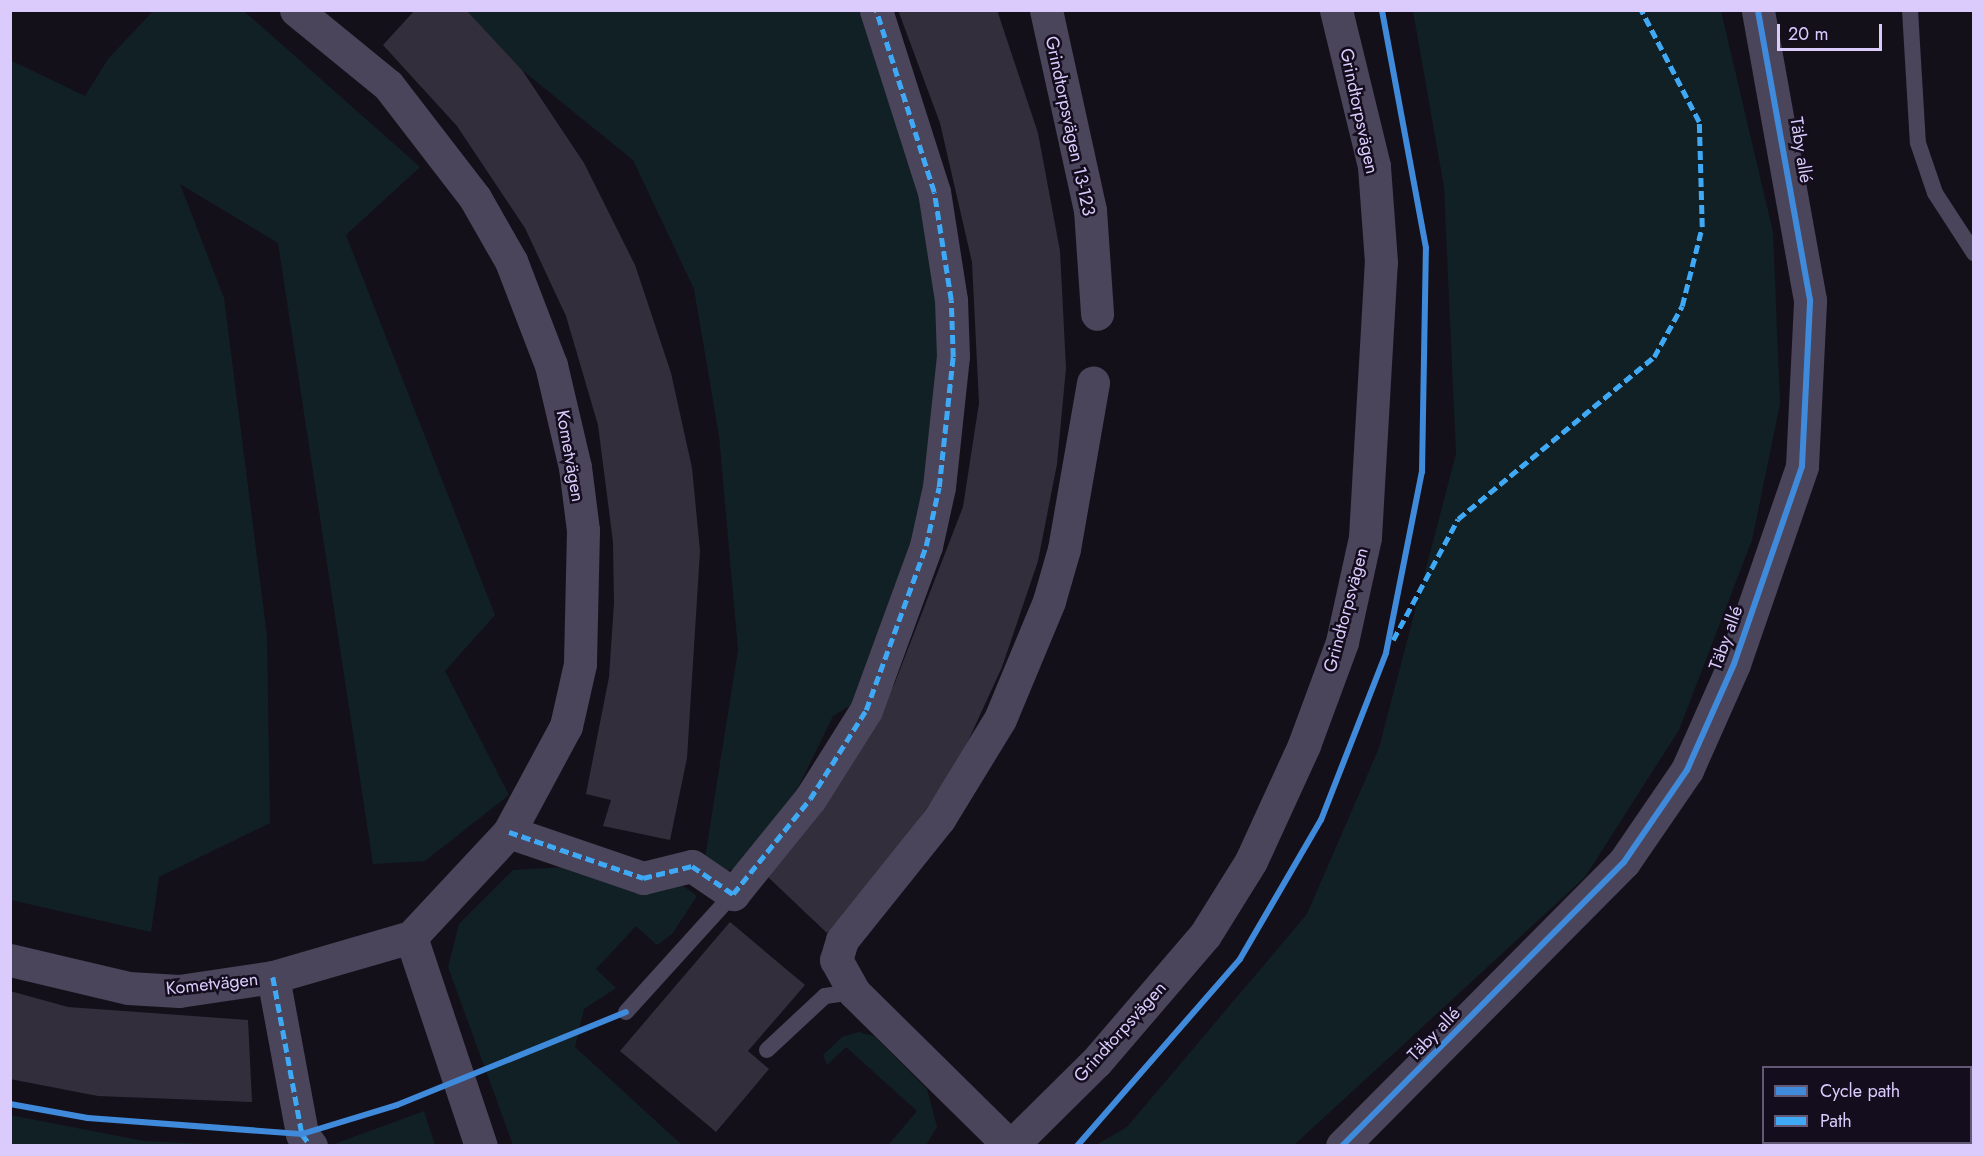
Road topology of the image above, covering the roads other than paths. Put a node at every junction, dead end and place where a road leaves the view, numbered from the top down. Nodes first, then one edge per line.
1 (296, 10) edge
2 (876, 10) edge
3 (1046, 10) edge
4 (1336, 10) edge
5 (1758, 10) edge
6 (1910, 10) edge
7 (1974, 253) edge
8 (1097, 314) dead end
9 (1093, 382) dead end
10 (509, 832) junction
11 (733, 894) junction
12 (411, 937) junction
13 (10, 960) edge
14 (273, 977) junction
15 (854, 992) junction
16 (626, 1012) dead end
17 (767, 1050) dead end
18 (311, 1146) edge
19 (481, 1146) edge
20 (1010, 1146) edge
21 (1342, 1146) edge

1 - 10 street, Kometvägen
2 - 11 street
3 - 8 street, Grindtorpsvägen 13-123
4 - 20 street, Grindtorpsvägen
5 - 21 street, Täby allé
6 - 7 lane
9 - 15 street, Grindtorpsvägen
10 - 11 street
10 - 12 street, Kometvägen
11 - 16 lane
12 - 14 street, Kometvägen
12 - 19 street
13 - 14 street, Kometvägen
14 - 18 street
15 - 17 lane
15 - 20 street, Grindtorpsvägen

